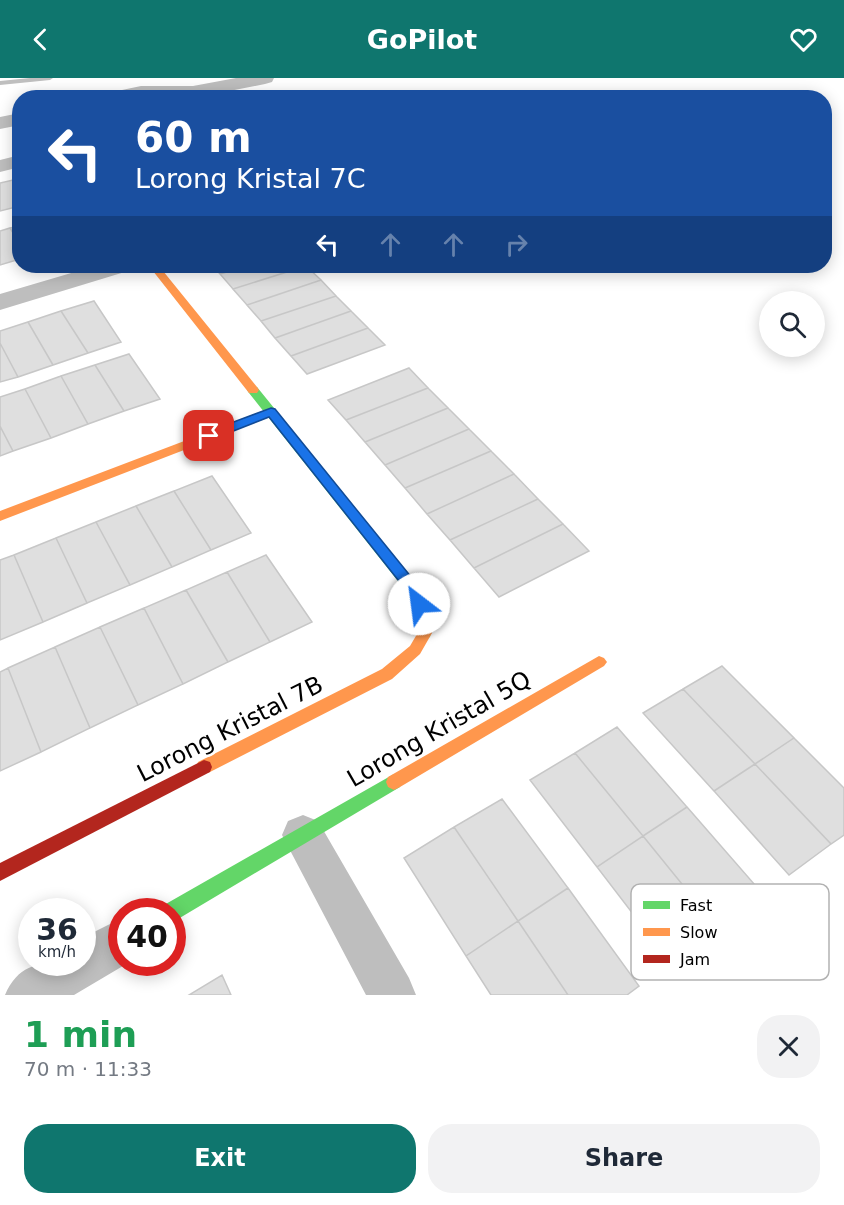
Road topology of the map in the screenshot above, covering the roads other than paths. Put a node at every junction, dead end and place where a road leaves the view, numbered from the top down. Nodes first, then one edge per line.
1 (265, 78) edge
2 (203, 90) edge
3 (96, 273) edge
4 (160, 273) edge
5 (0, 302) edge
6 (271, 412) junction
7 (0, 516) edge
8 (599, 662) dead end
9 (303, 836) junction
10 (0, 872) edge
11 (186, 903) edge
12 (108, 949) edge
13 (29, 995) edge
14 (393, 995) edge

1 - 2 street
3 - 5 street
4 - 6 street, Lorong Kristal 7B
6 - 7 street
6 - 10 street, Lorong Kristal 7B
8 - 9 street, Lorong Kristal 5Q
9 - 11 street, Lorong Kristal 5Q
9 - 14 street
12 - 13 street

